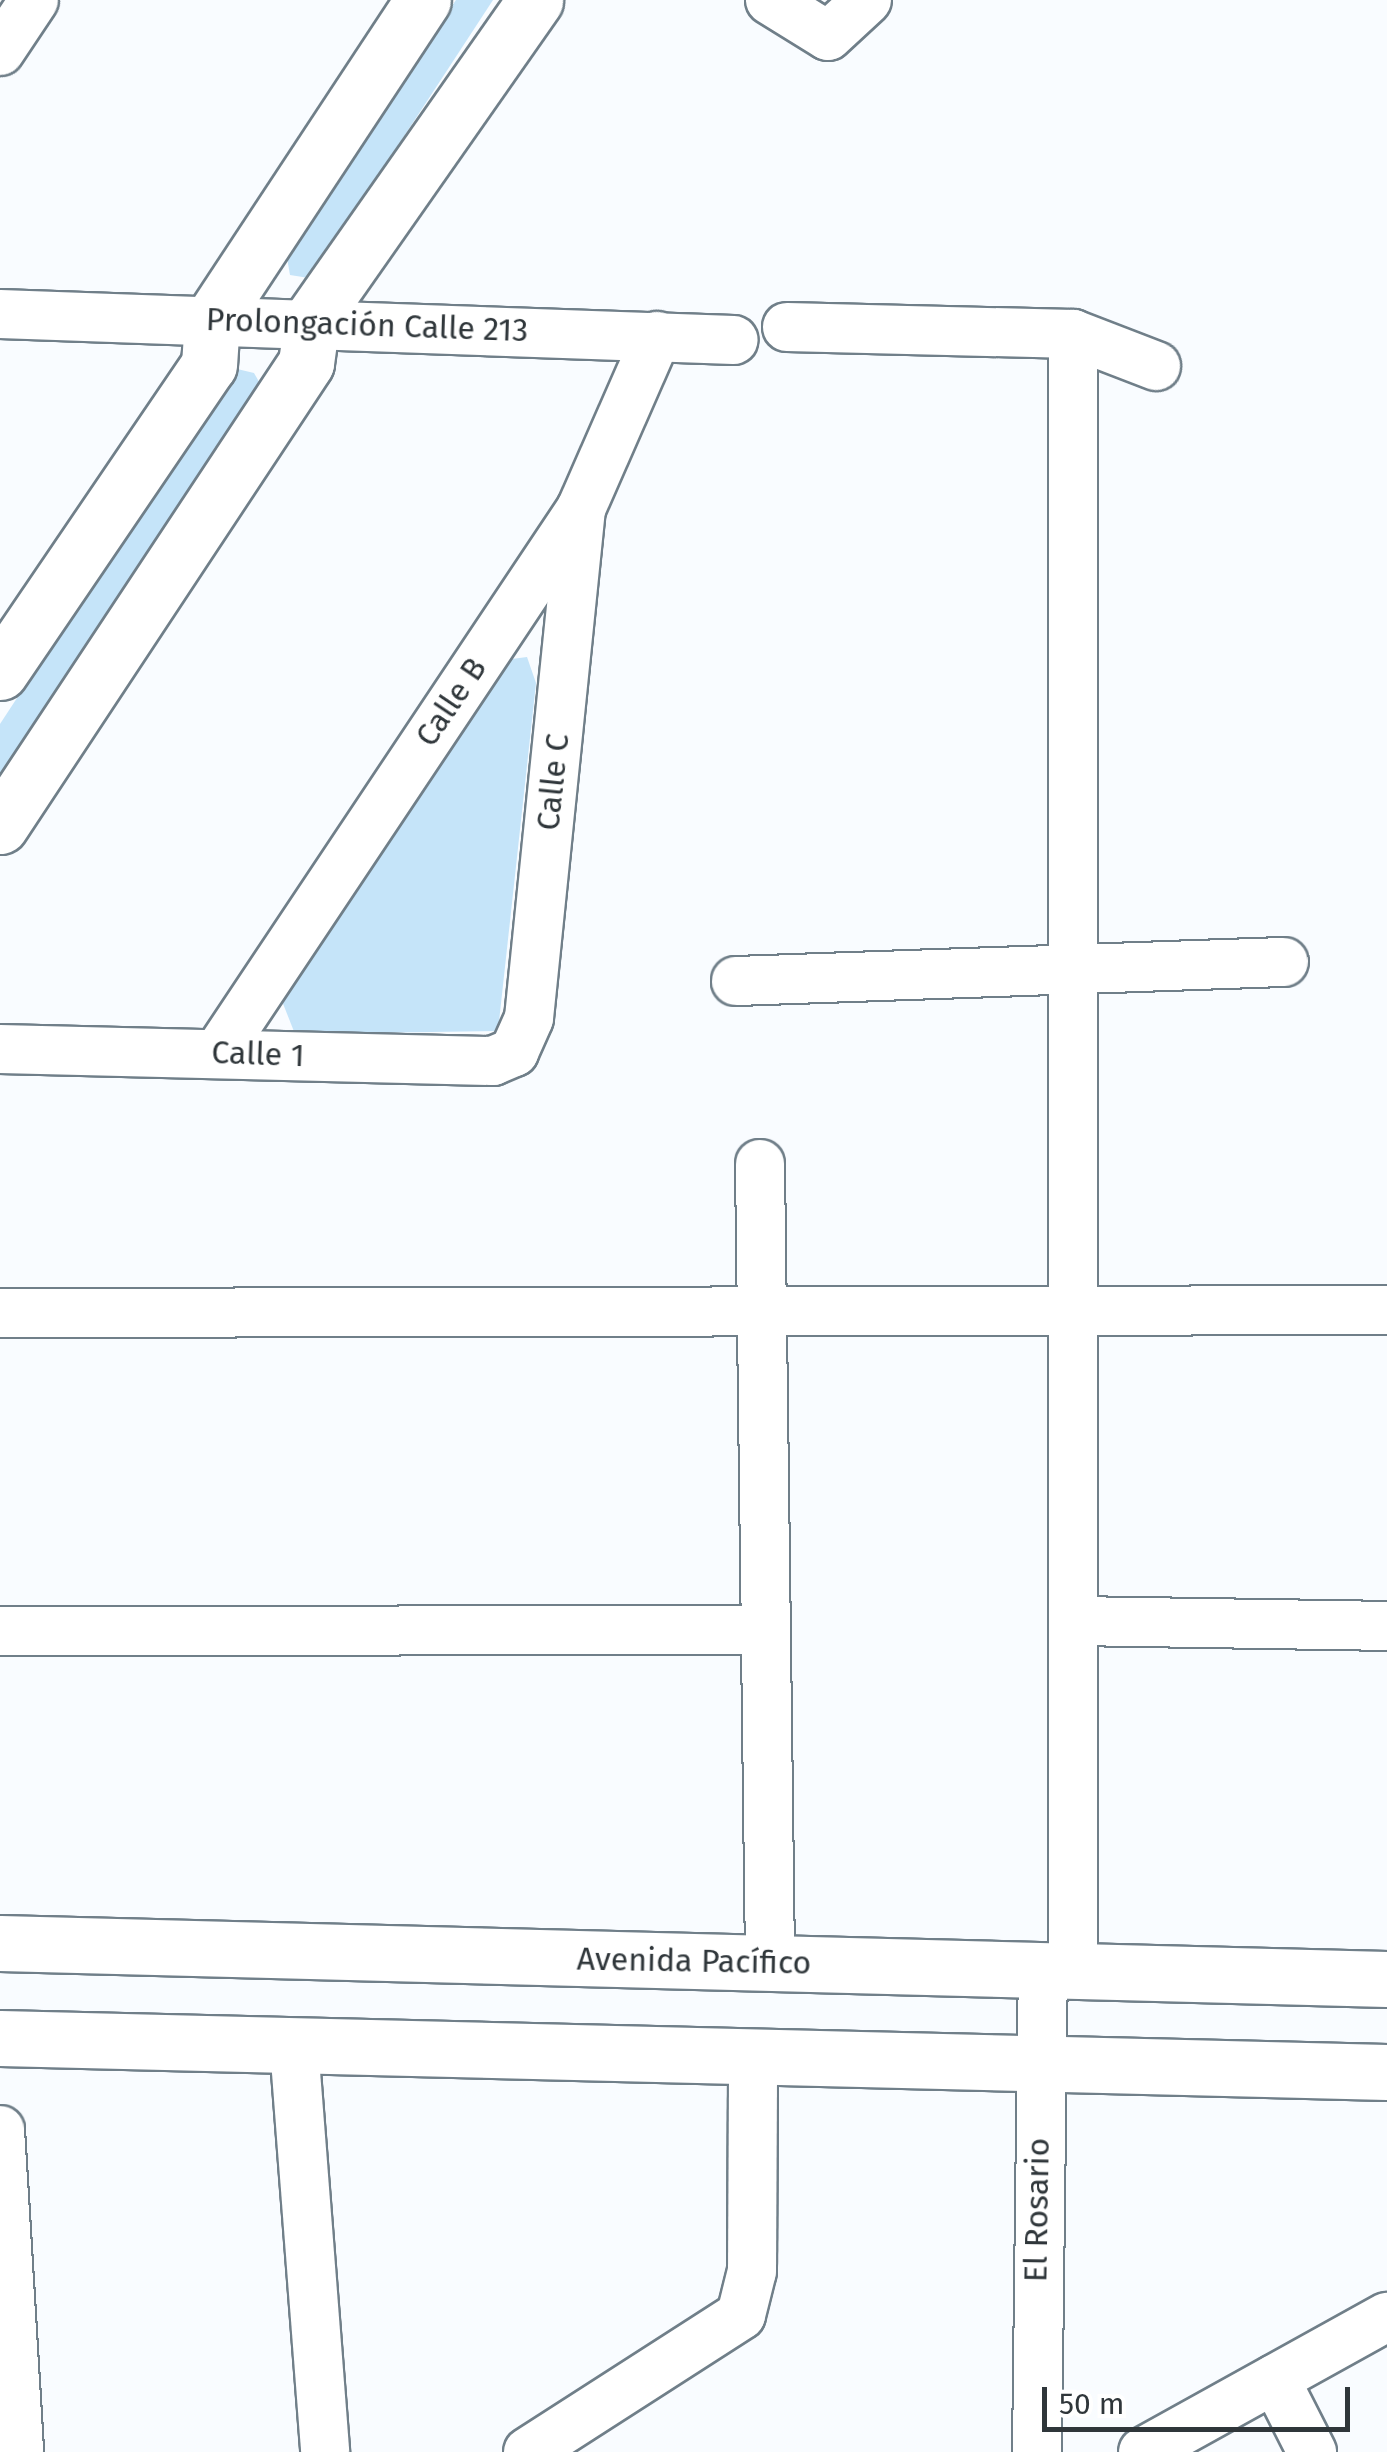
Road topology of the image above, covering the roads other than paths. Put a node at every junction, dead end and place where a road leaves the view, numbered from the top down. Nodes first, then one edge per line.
1 (34, 0) edge
2 (423, 0) edge
3 (535, 0) edge
4 (770, 0) edge
5 (867, 0) edge
6 (0, 51) edge
7 (0, 314) edge
8 (312, 318) junction
9 (212, 320) junction
10 (787, 327) dead end
11 (1073, 334) junction
12 (657, 336) junction
13 (734, 340) dead end
14 (1156, 366) dead end
15 (581, 509) junction
16 (0, 672) edge
17 (0, 826) edge
18 (1284, 962) dead end
19 (1077, 970) junction
20 (736, 981) dead end
21 (0, 1048) edge
22 (514, 1052) joint
23 (218, 1053) junction
24 (760, 1164) dead end
25 (1075, 1310) junction
26 (1387, 1310) edge
27 (762, 1311) junction
28 (0, 1313) edge
29 (1074, 1620) junction
30 (1387, 1626) edge
31 (766, 1630) junction
32 (0, 1631) edge
33 (0, 1943) edge
34 (770, 1964) junction
35 (1058, 1968) junction
36 (1387, 1979) edge
37 (0, 2038) edge
38 (294, 2046) junction
39 (753, 2057) junction
40 (1040, 2064) junction
41 (1387, 2072) edge
42 (0, 2130) edge
43 (1387, 2316) edge
44 (1275, 2379) junction
45 (19, 2452) edge
46 (324, 2452) edge
47 (528, 2452) edge
48 (1037, 2452) edge
49 (1143, 2452) edge
50 (1312, 2452) edge

1 - 6 street
2 - 9 street
3 - 8 street
4 - 5 street
7 - 9 street, Prolongación Calle 213
8 - 9 street, Prolongación Calle 213
8 - 12 street, Prolongación Calle 213
8 - 17 street
9 - 16 street
10 - 11 street
11 - 14 street
11 - 19 street, El Rosario
12 - 13 street, Prolongación Calle 213
12 - 15 street, Calle B
15 - 22 street, Calle C
15 - 23 street, Calle B
18 - 19 street
19 - 20 street
19 - 25 street, El Rosario
21 - 23 street, Calle 1
22 - 23 street, Calle 1
24 - 27 street
25 - 26 street
25 - 27 street
25 - 29 street, El Rosario
27 - 28 street
27 - 31 street
29 - 30 street
29 - 35 street, El Rosario
31 - 32 street
31 - 34 street
33 - 34 street, Avenida Pacífico
34 - 35 street, Avenida Pacífico
35 - 36 street, Avenida Pacífico
35 - 40 street, El Rosario
37 - 38 street
38 - 39 street
38 - 46 street
39 - 40 street
39 - 47 street
40 - 41 street
40 - 48 street, El Rosario
42 - 45 street
43 - 44 street
44 - 49 street
44 - 50 street

